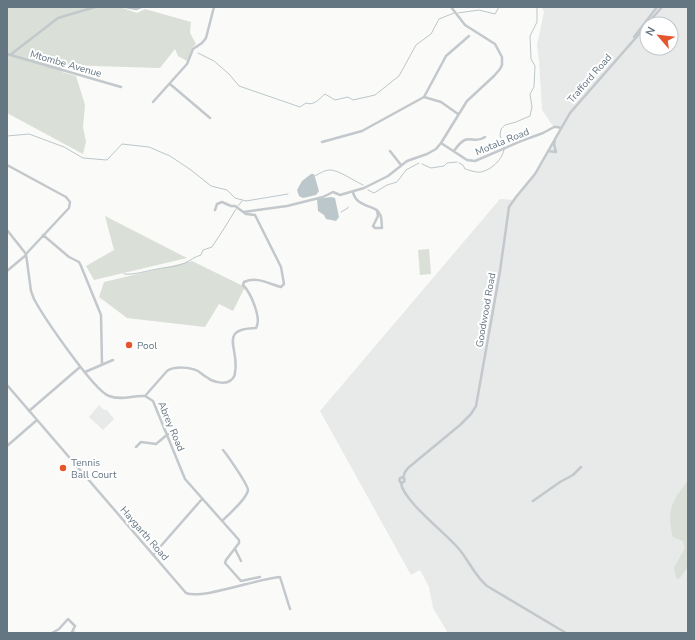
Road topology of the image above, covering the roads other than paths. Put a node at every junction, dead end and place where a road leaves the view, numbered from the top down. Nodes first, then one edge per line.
1 (95, 7) edge
2 (126, 7) edge
3 (141, 7) edge
4 (214, 7) edge
5 (452, 7) edge
6 (657, 7) edge
7 (662, 7) edge
8 (654, 16) edge
9 (639, 34) edge
10 (469, 36) dead end
11 (633, 41) junction
12 (8, 55) edge
13 (170, 84) junction
14 (121, 87) dead end
15 (424, 97) junction
16 (153, 102) dead end
17 (458, 114) junction
18 (210, 118) dead end
19 (561, 128) junction
20 (557, 135) junction
21 (486, 137) dead end
22 (322, 142) dead end
23 (441, 143) junction
24 (548, 151) junction
25 (390, 152) dead end
26 (454, 152) junction
27 (7, 165) edge
28 (401, 165) junction
29 (353, 192) junction
30 (215, 210) dead end
31 (377, 210) junction
32 (244, 212) junction
33 (7, 230) edge
34 (43, 235) junction
35 (26, 254) junction
36 (7, 271) edge
37 (113, 360) dead end
38 (102, 364) junction
39 (80, 367) junction
40 (85, 372) junction
41 (7, 385) edge
42 (145, 396) junction
43 (29, 410) junction
44 (37, 420) junction
45 (168, 434) junction
46 (7, 446) edge
47 (136, 447) dead end
48 (224, 450) dead end
49 (581, 468) dead end
50 (202, 499) junction
51 (533, 501) dead end
52 (222, 521) junction
53 (235, 548) junction
54 (153, 555) junction
55 (241, 561) dead end
56 (260, 577) dead end
57 (290, 609) dead end
58 (52, 633) edge
59 (75, 633) edge
60 (566, 633) edge

1 - 12 street
2 - 3 street
4 - 13 street
5 - 17 street
6 - 11 street, Trafford Road
7 - 8 street, Trafford Road
9 - 11 street, Trafford Road
10 - 15 street
11 - 19 street, Trafford Road
12 - 14 street, Mtombe Avenue
13 - 16 street
13 - 18 street
15 - 17 street
15 - 22 street
17 - 23 street
19 - 20 street, Goodwood Road
19 - 26 street, Motala Road
20 - 24 street, Goodwood Road
20 - 24 street
21 - 26 street
23 - 26 street, Motala Road
23 - 28 street
24 - 60 street, Goodwood Road
25 - 28 street
27 - 34 street
28 - 29 street
29 - 31 street
29 - 32 street
30 - 32 street
31 - 31 street
32 - 42 street
33 - 35 street, Abrey Road
34 - 35 street
34 - 38 street
35 - 36 street
35 - 39 street, Abrey Road
37 - 38 street
38 - 40 street
39 - 40 street, Abrey Road
39 - 43 street
40 - 42 street, Abrey Road
41 - 43 street, Haygarth Road
42 - 45 street, Abrey Road
43 - 44 street, Haygarth Road
44 - 46 street
44 - 54 street, Haygarth Road
45 - 47 street
45 - 50 street, Abrey Road
48 - 52 street
49 - 51 street
50 - 52 street, Abrey Road
50 - 54 street
52 - 53 street, Abrey Road
53 - 55 street
53 - 56 street
54 - 57 street, Haygarth Road
58 - 59 street

